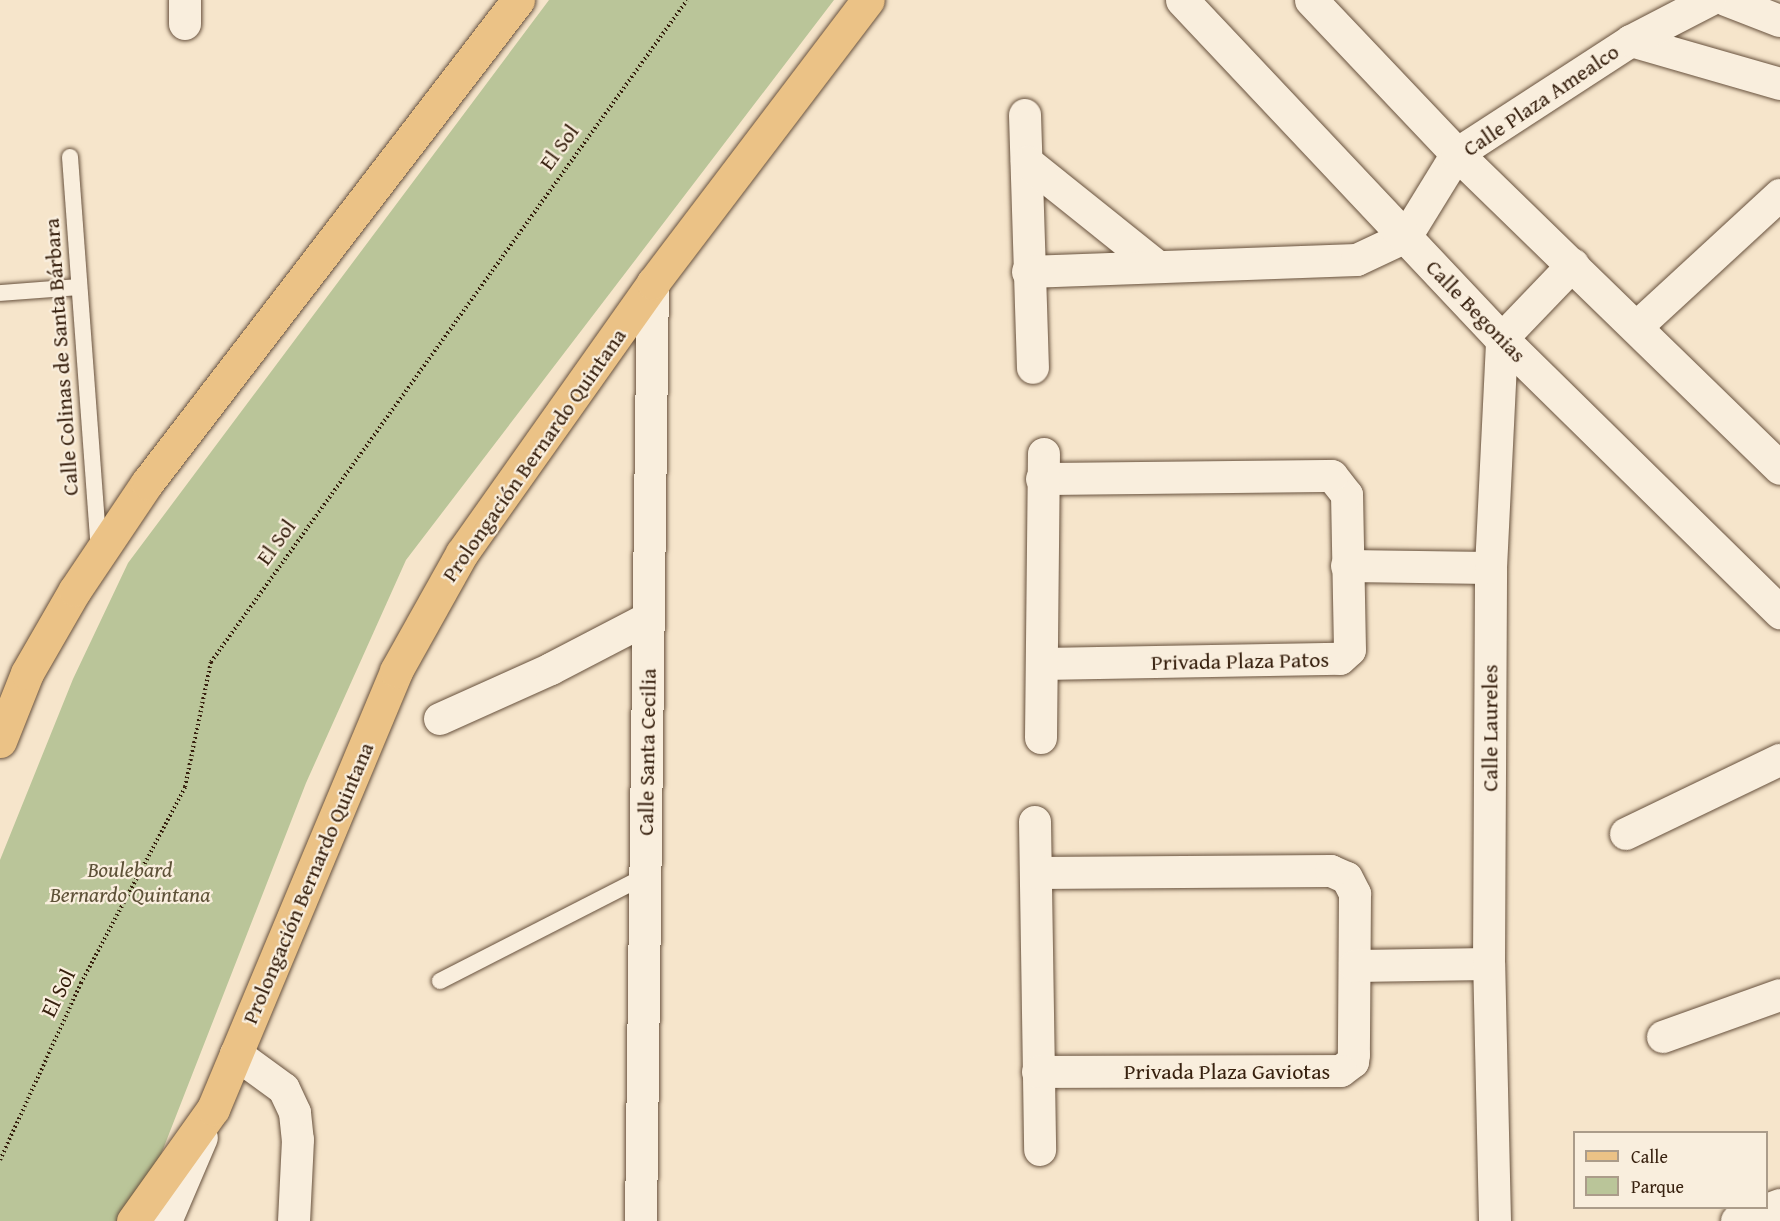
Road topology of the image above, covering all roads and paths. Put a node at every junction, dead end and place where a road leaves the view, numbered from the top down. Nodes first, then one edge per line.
1 (518, 0) edge
2 (687, 0) edge
3 (868, 0) edge
4 (1182, 0) edge
5 (1311, 0) edge
6 (1726, 0) edge
7 (1696, 3) edge
8 (1780, 21) edge
9 (1631, 41) junction
10 (1780, 84) edge
11 (1025, 115) dead end
12 (1457, 154) junction
13 (70, 157) dead end
14 (1027, 162) junction
15 (1780, 195) edge
16 (1406, 237) junction
17 (1573, 264) junction
18 (1157, 266) junction
19 (1028, 272) junction
20 (653, 283) junction
21 (78, 287) junction
22 (0, 293) edge
23 (1637, 327) junction
24 (1502, 339) junction
25 (1033, 368) dead end
26 (1780, 468) edge
27 (99, 554) junction
28 (1347, 566) junction
29 (1491, 568) junction
30 (1780, 612) edge
31 (649, 618) junction
32 (1042, 664) junction
33 (440, 719) dead end
34 (1041, 738) dead end
35 (0, 741) edge
36 (1780, 760) edge
37 (1035, 822) dead end
38 (1626, 834) dead end
39 (1037, 873) junction
40 (645, 876) junction
41 (1489, 964) junction
42 (1355, 966) junction
43 (440, 981) dead end
44 (1780, 994) edge
45 (1663, 1037) dead end
46 (236, 1054) junction
47 (1038, 1072) junction
48 (213, 1109) junction
49 (1040, 1150) dead end
50 (0, 1160) edge
51 (1780, 1205) edge
52 (133, 1221) edge
53 (165, 1221) edge
54 (294, 1221) edge
55 (641, 1221) edge
56 (1495, 1221) edge
57 (1737, 1221) edge

1 - 27 main road
2 - 50 path, El Sol
3 - 20 main road, Prolongación Bernardo Quintana
4 - 16 street, Calle Begonias
5 - 12 street
6 - 8 street
7 - 9 street, Calle Plaza Amealco
9 - 10 street
9 - 12 street, Calle Plaza Amealco
11 - 14 street
12 - 16 street, Calle Plaza Amealco
12 - 17 street
13 - 21 lane, Calle Colinas de Santa Bárbara
14 - 18 street
14 - 19 street
15 - 23 street
16 - 18 street
16 - 24 street, Calle Begonias
17 - 23 street
17 - 24 street
18 - 19 street
19 - 25 street
20 - 31 street, Calle Santa Cecilia
20 - 46 main road, Prolongación Bernardo Quintana
21 - 22 lane
21 - 27 lane, Calle Colinas de Santa Bárbara
23 - 26 street
24 - 29 street, Calle Laureles
24 - 30 street, Calle Begonias
27 - 35 main road
28 - 29 street
28 - 32 street, Privada Plaza Patos
28 - 32 street, Privada Plaza Patos
29 - 41 street, Calle Laureles
31 - 33 street
31 - 40 street, Calle Santa Cecilia
32 - 34 street, Privada Plaza Patos
36 - 38 street
37 - 39 street
39 - 42 street, Privada Plaza Gaviotas
39 - 47 street
40 - 43 lane
40 - 55 street, Calle Santa Cecilia
41 - 42 street
41 - 56 street, Calle Laureles
42 - 47 street, Privada Plaza Gaviotas
44 - 45 street
46 - 48 main road, Prolongación Bernardo Quintana
46 - 54 street
47 - 49 street
48 - 52 main road
48 - 53 street, Prolongación Bernardo Quintana
51 - 57 street

